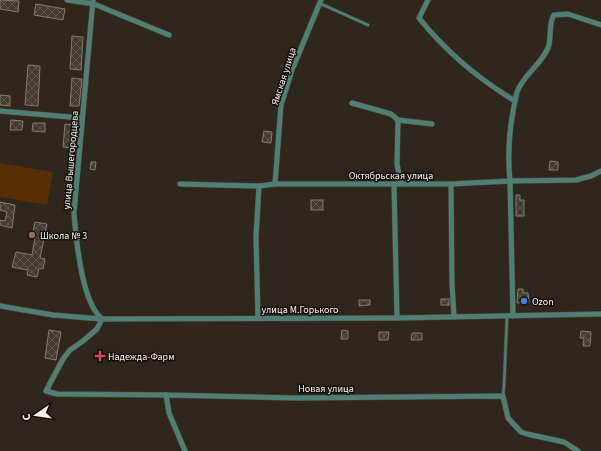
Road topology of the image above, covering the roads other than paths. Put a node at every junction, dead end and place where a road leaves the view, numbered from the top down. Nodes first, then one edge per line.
1 (68, 0) edge
2 (428, 0) edge
3 (94, 2) edge
4 (320, 2) edge
5 (368, 25) dead end
6 (601, 25) edge
7 (169, 35) dead end
8 (515, 101) junction
9 (352, 103) dead end
10 (0, 111) edge
11 (82, 118) junction
12 (398, 120) junction
13 (432, 124) dead end
14 (601, 171) edge
15 (510, 181) junction
16 (180, 184) dead end
17 (275, 184) junction
18 (394, 184) junction
19 (402, 184) junction
20 (451, 184) junction
21 (259, 186) junction
22 (0, 306) edge
23 (601, 314) edge
24 (507, 316) junction
25 (514, 316) junction
26 (454, 317) junction
27 (258, 318) junction
28 (397, 318) junction
29 (102, 319) junction
30 (166, 395) junction
31 (503, 396) junction
32 (185, 451) edge
33 (578, 451) edge

1 - 3 street
2 - 8 street
3 - 7 street
3 - 11 street, улица Вышегородцева
4 - 5 lane
4 - 17 street, Ямская улица
6 - 8 street
8 - 15 street
9 - 12 street
10 - 11 street
11 - 29 street, улица Вышегородцева
12 - 13 street
12 - 19 street
14 - 15 street, Октябрьская улица
15 - 20 street, Октябрьская улица
15 - 25 street
16 - 21 street, Октябрьская улица
17 - 18 street, Октябрьская улица
17 - 21 street, Октябрьская улица
18 - 19 street, Октябрьская улица
18 - 28 street
19 - 20 street, Октябрьская улица
20 - 26 street
21 - 27 street
22 - 29 street, улица М.Горького
23 - 25 street, улица М.Горького
24 - 25 street, улица М.Горького
24 - 26 street, улица М.Горького
24 - 31 lane
26 - 28 street, улица М.Горького
27 - 28 street, улица М.Горького
27 - 29 street, улица М.Горького
29 - 30 street, Новая улица
30 - 31 street, Новая улица
30 - 32 street
31 - 33 street

